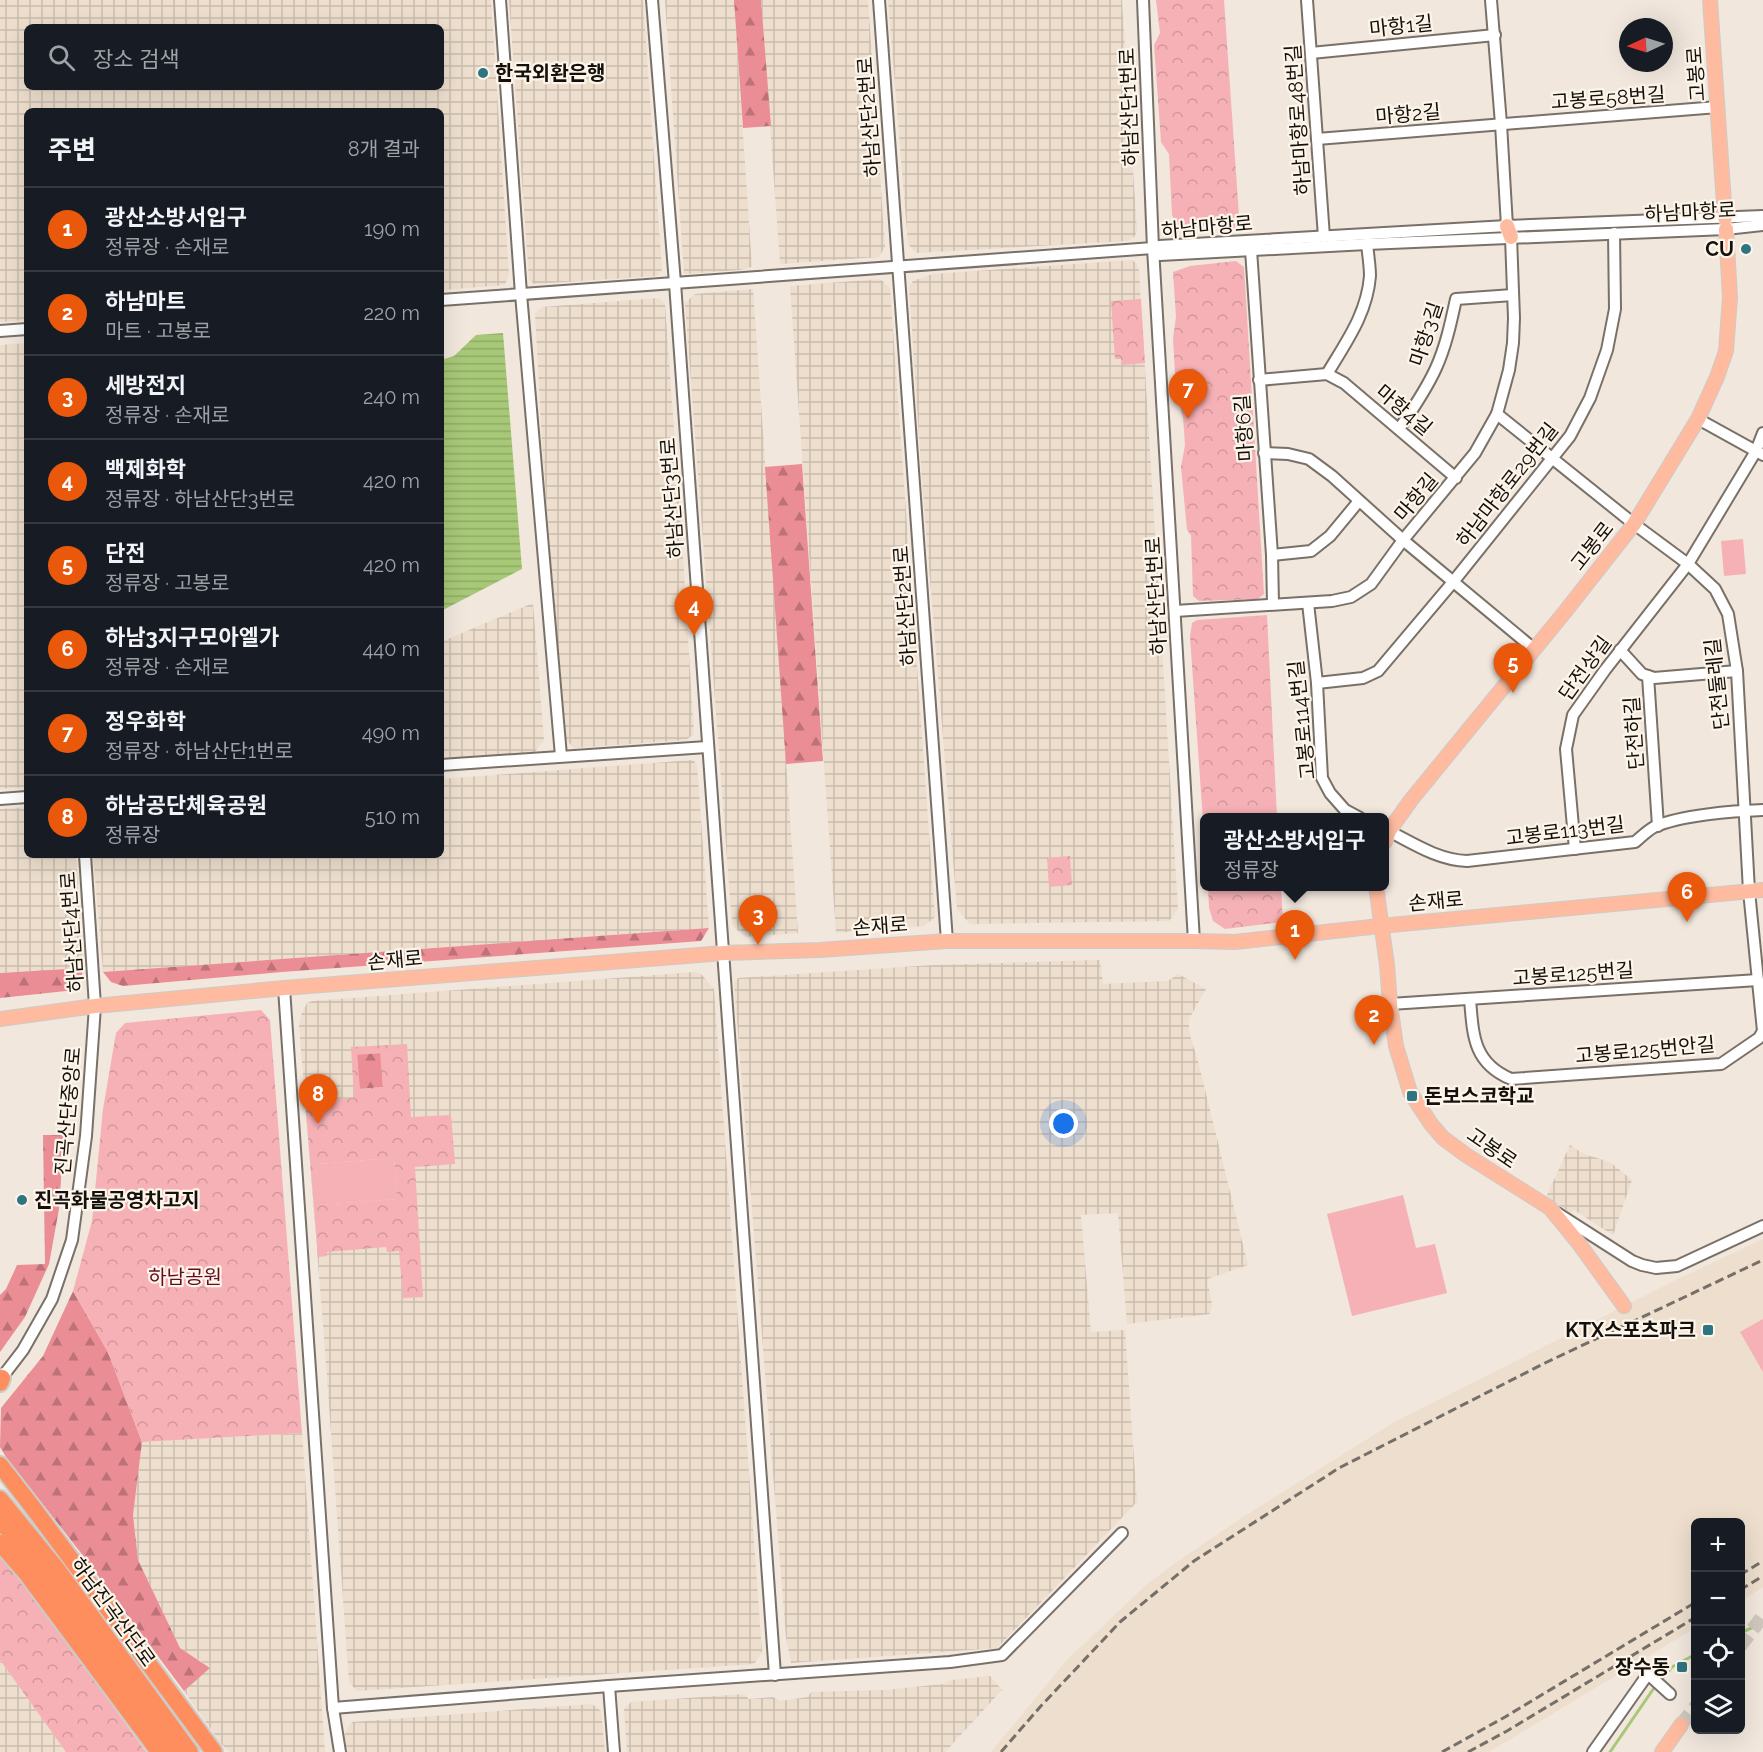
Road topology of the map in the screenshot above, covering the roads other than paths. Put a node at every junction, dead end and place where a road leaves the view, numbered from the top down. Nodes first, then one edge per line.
1 (500, 0) edge
2 (652, 0) edge
3 (879, 0) edge
4 (1143, 0) edge
5 (1307, 0) edge
6 (1491, 0) edge
7 (1710, 0) edge
8 (1495, 35) junction
9 (1311, 53) junction
10 (1718, 108) junction
11 (1502, 124) junction
12 (1317, 139) junction
13 (1763, 216) edge
14 (1725, 223) junction
15 (1763, 225) edge
16 (1509, 232) junction
17 (1614, 233) junction
18 (1324, 237) junction
19 (1367, 244) junction
20 (1153, 249) junction
21 (1251, 250) junction
22 (898, 267) junction
23 (675, 283) junction
24 (521, 294) junction
25 (1513, 295) junction
26 (444, 300) edge
27 (24, 329) edge
28 (0, 331) edge
29 (1327, 374) junction
30 (1259, 380) junction
31 (1497, 414) junction
32 (1698, 419) junction
33 (1399, 429) junction
34 (1763, 433) edge
35 (1264, 453) junction
36 (1760, 453) edge
37 (1554, 459) junction
38 (1456, 478) junction
39 (1359, 501) junction
40 (1634, 524) junction
41 (1403, 540) junction
42 (1272, 555) junction
43 (1688, 564) junction
44 (1453, 582) junction
45 (1308, 603) junction
46 (1273, 604) junction
47 (1175, 611) junction
48 (1534, 649) junction
49 (1620, 651) junction
50 (1737, 671) junction
51 (1648, 676) junction
52 (1317, 683) junction
53 (707, 747) junction
54 (561, 756) junction
55 (444, 765) edge
56 (24, 797) edge
57 (0, 799) edge
58 (1763, 810) edge
59 (1745, 811) junction
60 (1351, 813) edge
61 (1658, 826) junction
62 (1389, 830) edge
63 (1389, 835) edge
64 (1575, 849) junction
65 (84, 858) edge
66 (1376, 891) edge
67 (1756, 891) edge
68 (1380, 926) junction
69 (947, 941) junction
70 (1194, 941) junction
71 (724, 953) junction
72 (1758, 980) junction
73 (284, 988) junction
74 (1470, 999) junction
75 (1390, 1004) junction
76 (95, 1006) junction
77 (0, 1019) edge
78 (1550, 1208) junction
79 (1763, 1226) edge
80 (1624, 1306) dead end
81 (0, 1380) edge
82 (0, 1465) edge
83 (0, 1499) edge
84 (0, 1520) edge
85 (1122, 1533) dead end
86 (0, 1544) edge
87 (776, 1675) junction
88 (609, 1686) junction
89 (1668, 1692) dead end
90 (333, 1708) junction
91 (159, 1722) junction
92 (1681, 1725) tunnel mouth
93 (159, 1752) edge
94 (174, 1752) edge
95 (190, 1752) edge
96 (214, 1752) edge
97 (340, 1752) edge
98 (614, 1752) edge
99 (1593, 1752) edge
100 (1662, 1752) edge

1 - 24 street
2 - 23 street, 하남산단3번로
3 - 22 street, 하남산단2번로
4 - 20 street, 하남산단1번로
5 - 9 street, 하남마항로48번길
6 - 8 street, 마항길
7 - 10 main road, 고봉로
8 - 9 street, 마항1길
8 - 11 street, 마항길
9 - 12 street, 하남마항로48번길
10 - 11 street, 고봉로58번길
10 - 14 main road, 고봉로
11 - 12 street, 마항2길
11 - 16 street, 마항길
12 - 18 street, 하남마항로48번길
13 - 14 street, 하남마항로
14 - 15 street, 하남마항로
14 - 16 street, 하남마항로
14 - 17 street, 하남마항로
14 - 32 main road, 고봉로
16 - 17 street, 하남마항로
16 - 18 street, 하남마항로
16 - 19 street, 하남마항로
16 - 25 street, 마항길
17 - 37 street, 하남마항로29번길
18 - 20 street, 하남마항로
19 - 21 street, 하남마항로
19 - 29 street
20 - 21 street, 하남마항로
20 - 22 street
20 - 47 street, 하남산단1번로
21 - 30 street, 마항6길
22 - 23 street
22 - 69 street, 하남산단2번로
23 - 24 street
23 - 53 street, 하남산단3번로
24 - 26 street
24 - 54 street
25 - 31 street, 마항길
25 - 33 street, 마항3길
27 - 28 street
29 - 30 street
29 - 33 street, 마항4길
30 - 35 street, 마항6길
31 - 37 street, 단전둘레길
31 - 38 street, 마항길
32 - 36 street
32 - 40 main road, 고봉로
33 - 38 street, 마항4길
34 - 36 street, 단전상길
35 - 39 street
35 - 42 street, 마항6길
36 - 43 street, 단전상길
37 - 40 street, 단전둘레길
37 - 44 street, 하남마항로29번길
38 - 41 street, 마항길
39 - 41 street
39 - 42 street
40 - 43 street, 단전둘레길
40 - 48 main road, 고봉로
41 - 44 street
41 - 45 street, 마항길
42 - 46 street, 마항6길
43 - 49 street, 단전상길
43 - 50 street, 단전둘레길
44 - 48 street
44 - 52 street, 하남마항로29번길
45 - 46 street, 마항길
45 - 52 street, 고봉로114번길
46 - 47 street, 마항길
47 - 70 street, 하남산단1번로
48 - 62 main road, 고봉로
49 - 51 street, 단전하길
49 - 64 street, 단전상길
50 - 51 street
50 - 59 street, 단전둘레길
51 - 61 street, 단전하길
52 - 60 street, 고봉로114번길
53 - 54 street
53 - 71 street, 하남산단3번로
54 - 55 street
56 - 57 street
58 - 59 street
59 - 61 street, 고봉로113번길
59 - 67 street, 단전둘레길
61 - 64 street, 고봉로113번길
63 - 64 street, 고봉로113번길
65 - 76 street, 하남산단4번로
66 - 68 main road, 고봉로
67 - 68 main road, 손재로
67 - 72 street, 고봉로125번안길
68 - 70 main road, 손재로
68 - 75 main road, 고봉로
69 - 70 main road, 손재로
69 - 71 main road, 손재로
71 - 73 main road, 손재로
71 - 87 street, 하남산단3번로
72 - 74 street, 고봉로125번길
72 - 74 street, 고봉로125번안길
73 - 76 main road, 손재로
73 - 90 street
74 - 75 street, 고봉로125번길
75 - 78 main road, 고봉로
76 - 77 main road, 손재로
76 - 81 street, 진곡산단중앙로
78 - 79 street
78 - 80 main road, 고봉로
82 - 96 highway
83 - 91 highway, 하남진곡산단로
84 - 91 highway, 하남진곡산단로
85 - 87 street
86 - 93 highway
87 - 88 street
88 - 90 street
88 - 98 street
89 - 99 street
90 - 97 street
91 - 94 highway, 하남진곡산단로
91 - 95 highway, 하남진곡산단로
92 - 100 main road

